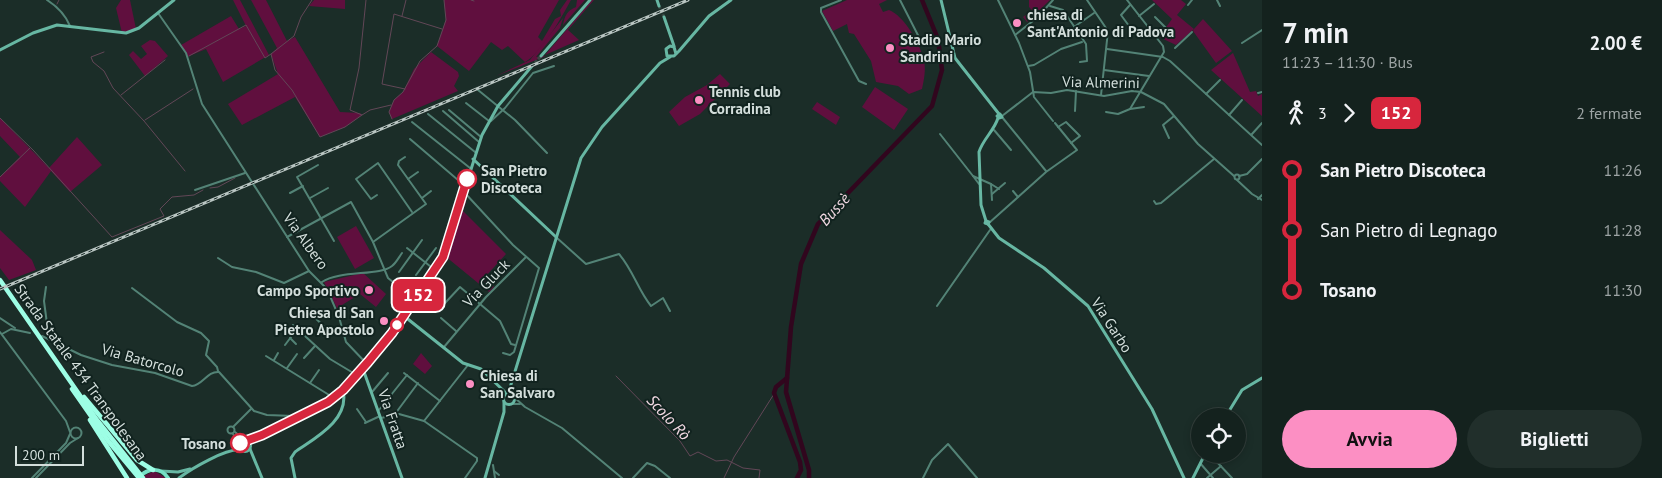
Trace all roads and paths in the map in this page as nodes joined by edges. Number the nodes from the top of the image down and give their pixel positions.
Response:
1 (47, 0) edge
2 (174, 0) edge
3 (590, 0) edge
4 (657, 0) edge
5 (731, 0) edge
6 (840, 0) edge
7 (900, 0) edge
8 (942, 0) edge
9 (998, 0) edge
10 (1054, 0) edge
11 (1086, 0) edge
12 (1127, 0) edge
13 (1192, 0) edge
14 (1218, 0) edge
15 (1154, 4) dead end
16 (1130, 5) junction
17 (1188, 5) dead end
18 (660, 6) tunnel mouth
19 (1050, 6) junction
20 (1220, 6) dead end
21 (1095, 12) junction
22 (158, 13) junction
23 (1139, 16) junction
24 (664, 17) tunnel mouth
25 (1154, 17) dead end
26 (70, 26) junction
27 (1074, 27) junction
28 (1132, 30) dead end
29 (1262, 30) edge
30 (1192, 32) dead end
31 (1015, 35) junction
32 (671, 37) junction
33 (1157, 38) junction
34 (1083, 42) junction
35 (1242, 43) dead end
36 (923, 45) dead end
37 (668, 46) junction
38 (683, 46) junction
39 (674, 47) junction
40 (1175, 48) dead end
41 (1107, 49) junction
42 (0, 50) edge
43 (665, 53) junction
44 (676, 54) junction
45 (541, 56) tunnel mouth
46 (670, 57) junction
47 (1163, 57) junction
48 (1080, 62) dead end
49 (660, 64) junction
50 (532, 66) tunnel mouth
51 (554, 66) dead end
52 (1028, 66) junction
53 (1104, 70) junction
54 (1150, 77) junction
55 (1220, 80) dead end
56 (866, 84) dead end
57 (478, 90) dead end
58 (1076, 91) junction
59 (1032, 92) junction
60 (1141, 92) junction
61 (1262, 92) edge
62 (1258, 93) dead end
63 (1206, 94) junction
64 (1101, 95) junction
65 (1242, 100) dead end
66 (466, 103) dead end
67 (498, 106) junction
68 (1144, 107) dead end
69 (1130, 109) junction
70 (449, 110) dead end
71 (503, 110) junction
72 (442, 111) dead end
73 (1075, 111) dead end
74 (1106, 112) dead end
75 (428, 114) dead end
76 (1229, 115) junction
77 (1000, 116) junction
78 (1174, 116) junction
79 (412, 122) dead end
80 (488, 123) junction
81 (1262, 123) edge
82 (1058, 127) junction
83 (994, 130) junction
84 (940, 134) dead end
85 (1251, 135) junction
86 (1169, 138) dead end
87 (410, 139) dead end
88 (480, 140) junction
89 (1072, 143) junction
90 (1262, 145) edge
91 (1011, 150) dead end
92 (476, 152) junction
93 (547, 153) dead end
94 (405, 157) dead end
95 (473, 159) junction
96 (1214, 159) junction
97 (1262, 159) edge
98 (318, 165) dead end
99 (470, 168) junction
100 (246, 172) junction
101 (418, 172) dead end
102 (1046, 172) junction
103 (972, 176) junction
104 (1234, 176) junction
105 (1240, 176) junction
106 (980, 178) junction
107 (408, 179) junction
108 (1237, 180) junction
109 (1005, 183) dead end
110 (991, 184) junction
111 (980, 185) junction
112 (302, 186) junction
113 (465, 186) junction
114 (328, 188) dead end
115 (998, 189) junction
116 (195, 190) dead end
117 (431, 191) dead end
118 (463, 191) junction
119 (1013, 191) dead end
120 (290, 193) dead end
121 (992, 194) junction
122 (376, 195) dead end
123 (1262, 195) edge
124 (310, 198) junction
125 (422, 198) junction
126 (462, 198) junction
127 (1019, 198) junction
128 (1258, 199) junction
129 (992, 200) dead end
130 (1262, 200) edge
131 (1154, 201) dead end
132 (473, 204) junction
133 (412, 213) junction
134 (321, 218) junction
135 (987, 223) junction
136 (990, 230) junction
137 (287, 237) junction
138 (556, 237) junction
139 (422, 240) dead end
140 (334, 241) dead end
141 (373, 242) junction
142 (407, 248) dead end
143 (436, 248) dead end
144 (402, 253) dead end
145 (413, 253) junction
146 (526, 257) junction
147 (218, 258) dead end
148 (425, 262) junction
149 (309, 270) junction
150 (384, 270) junction
151 (435, 270) junction
152 (399, 272) dead end
153 (416, 275) dead end
154 (0, 280) edge
155 (322, 282) junction
156 (0, 284) edge
157 (46, 287) dead end
158 (132, 288) dead end
159 (9, 294) junction
160 (414, 300) junction
161 (445, 303) dead end
162 (480, 304) junction
163 (937, 306) dead end
164 (670, 311) dead end
165 (311, 314) dead end
166 (404, 316) junction
167 (0, 318) edge
168 (441, 318) dead end
169 (293, 325) dead end
170 (297, 328) junction
171 (342, 328) junction
172 (20, 330) junction
173 (457, 331) junction
174 (1, 333) edge
175 (30, 333) dead end
176 (42, 336) dead end
177 (290, 338) junction
178 (50, 339) junction
179 (296, 344) dead end
180 (285, 345) dead end
181 (515, 345) junction
182 (315, 346) junction
183 (444, 347) junction
184 (278, 353) dead end
185 (503, 353) dead end
186 (297, 354) dead end
187 (266, 356) dead end
188 (304, 358) dead end
189 (274, 360) junction
190 (366, 364) junction
191 (468, 365) junction
192 (287, 368) junction
193 (363, 368) junction
194 (319, 370) dead end
195 (218, 372) junction
196 (388, 373) dead end
197 (404, 373) dead end
198 (356, 375) junction
199 (407, 375) junction
200 (1262, 378) edge
201 (69, 380) junction
202 (310, 383) junction
203 (418, 384) junction
204 (502, 388) junction
205 (511, 388) junction
206 (343, 390) junction
207 (372, 392) junction
208 (508, 394) junction
209 (76, 395) junction
210 (504, 396) junction
211 (513, 397) junction
212 (334, 398) junction
213 (440, 401) junction
214 (504, 402) junction
215 (511, 404) junction
216 (520, 404) junction
217 (1231, 408) edge
218 (251, 409) junction
219 (357, 409) dead end
220 (378, 410) junction
221 (504, 412) junction
222 (395, 414) junction
223 (380, 417) junction
224 (296, 419) junction
225 (66, 421) junction
226 (424, 421) junction
227 (75, 427) junction
228 (234, 428) junction
229 (70, 433) junction
230 (231, 433) junction
231 (262, 435) junction
232 (78, 438) junction
233 (246, 441) junction
234 (240, 444) junction
235 (250, 447) junction
236 (243, 450) junction
237 (220, 456) junction
238 (252, 459) junction
239 (1200, 463) joint
240 (1218, 463) edge
241 (493, 465) dead end
242 (1221, 466) junction
243 (196, 468) junction
244 (153, 470) junction
245 (161, 471) junction
246 (494, 471) junction
247 (499, 475) dead end
248 (1212, 477) edge
249 (32, 478) edge
250 (36, 478) edge
251 (127, 478) edge
252 (138, 478) edge
253 (143, 478) edge
254 (168, 478) edge
255 (179, 478) edge
256 (262, 478) edge
257 (295, 478) edge
258 (402, 478) edge
259 (465, 478) edge
260 (485, 478) edge
261 (495, 478) edge
262 (622, 478) edge
263 (633, 478) edge
264 (670, 478) edge
265 (923, 478) edge
266 (976, 478) edge
267 (1188, 478) edge
268 (1208, 478) edge
269 (1232, 478) edge

1 - 26 street
2 - 22 street
3 - 45 street
4 - 18 street
5 - 38 street
6 - 56 street
7 - 36 street
8 - 77 street
9 - 31 street
10 - 19 street
11 - 21 street
12 - 16 street
13 - 17 street
14 - 20 street
15 - 23 street
16 - 23 street
16 - 28 street
19 - 27 street
19 - 31 street
21 - 27 street
21 - 41 street
22 - 26 street
22 - 100 street, Via Albero
23 - 33 street
24 - 32 street
25 - 33 street
26 - 42 street
27 - 34 street
29 - 35 street
30 - 40 street
31 - 52 street
32 - 37 street
32 - 39 street
33 - 47 street
34 - 48 street
34 - 52 street
37 - 39 street
37 - 43 street
38 - 39 street
38 - 44 street
39 - 44 street
41 - 47 street
41 - 53 street
43 - 46 street
43 - 49 street
44 - 46 street
46 - 49 street
47 - 54 street
47 - 63 street
49 - 138 street
50 - 67 street
51 - 71 street
52 - 59 street
53 - 54 street
53 - 64 street
54 - 60 street
55 - 63 street
57 - 67 street
58 - 59 street, Via Almerini
58 - 64 street, Via Almerini
58 - 73 street
59 - 77 street
59 - 82 street
60 - 64 street, Via Almerini
60 - 69 street
60 - 78 street, Via Almerini
61 - 62 street
63 - 76 street
65 - 76 street
66 - 80 street
67 - 71 street
67 - 80 street
68 - 69 street
69 - 74 street
70 - 88 street
71 - 80 street
71 - 93 street
72 - 88 street
75 - 92 street
76 - 85 street
77 - 83 street
77 - 102 street
78 - 86 street
78 - 96 street, Via Almerini
79 - 99 street
80 - 88 street
81 - 85 street
82 - 89 street
82 - 89 street
83 - 91 street
83 - 106 street
84 - 103 street
85 - 90 street
87 - 113 street
88 - 92 street
89 - 102 street
92 - 95 street
94 - 107 street
95 - 99 street
95 - 138 street
96 - 104 street, Via Almerini
96 - 131 street
97 - 105 street
98 - 112 street
99 - 113 street
100 - 116 street
100 - 137 street, Via Albero
101 - 107 street
102 - 127 street
103 - 106 street
103 - 111 street
104 - 105 street
104 - 108 street, Via Almerini
105 - 108 street
106 - 110 street
106 - 111 street
107 - 125 street
108 - 128 street, Via Almerini
109 - 115 street
110 - 115 street
110 - 121 street
111 - 135 street
112 - 120 street
112 - 124 street
113 - 118 street
114 - 124 street
115 - 121 street
117 - 125 street
118 - 126 street
118 - 132 street
119 - 127 street
121 - 129 street
122 - 133 street
123 - 128 street
124 - 134 street
125 - 133 street
126 - 132 street
126 - 151 street
127 - 135 street
128 - 130 street
132 - 146 street
133 - 141 street
134 - 137 street
134 - 140 street
134 - 141 street
135 - 136 street
136 - 163 street
136 - 267 street, Via Garbo
137 - 149 street, Via Albero
138 - 164 street
138 - 205 street
139 - 145 street
141 - 150 street
142 - 145 street
143 - 148 street
144 - 150 street
145 - 148 street
145 - 152 street
146 - 162 street, Via Gluck
146 - 181 street
147 - 149 street
148 - 151 street
148 - 153 street
149 - 155 street, Via Albero
150 - 155 street
150 - 160 street
151 - 160 street
154 - 159 highway, Strada Statale 434 Transpolesana
155 - 171 street, Via Albero
156 - 159 highway, Strada Statale 434 Transpolesana
157 - 178 street
158 - 195 street
159 - 201 highway, Strada Statale 434 Transpolesana
159 - 209 highway, Strada Statale 434 Transpolesana
160 - 166 street
161 - 162 street
162 - 173 street, Via Gluck
162 - 181 street
165 - 171 street
166 - 183 street
166 - 190 street
167 - 172 street
168 - 173 street
169 - 170 street
170 - 177 street
170 - 182 street
171 - 190 street, Via Albero
172 - 174 street
172 - 175 street
173 - 183 street, Via Gluck
174 - 225 street
176 - 178 street, Via Batorcolo
177 - 179 street
177 - 180 street
178 - 195 street, Via Batorcolo
181 - 185 street
182 - 188 street
182 - 198 street
183 - 191 street
184 - 189 street
186 - 192 street
187 - 189 street
189 - 192 street
190 - 193 street
191 - 204 street
191 - 213 street
192 - 202 street
193 - 198 street
193 - 207 street, Via Fratta
194 - 202 street
195 - 218 street
196 - 207 street
197 - 199 street
198 - 206 street
199 - 203 street
199 - 220 street
200 - 217 street
201 - 244 highway
201 - 253 highway, Strada Statale 434 Transpolesana
202 - 212 street
203 - 213 street
203 - 222 street
204 - 208 street
204 - 210 street
205 - 208 street
205 - 211 street
206 - 212 street
206 - 257 street
207 - 220 street, Via Fratta
208 - 210 street
208 - 211 street
209 - 251 highway
209 - 252 highway, Strada Statale 434 Transpolesana
210 - 214 street
211 - 215 street
211 - 216 street
212 - 224 street
213 - 226 street
214 - 215 street
214 - 221 street
215 - 216 street
215 - 221 street
216 - 262 street
218 - 224 street
218 - 228 street
219 - 223 street
220 - 223 street, Via Fratta
221 - 260 street
222 - 223 street
222 - 226 street
223 - 258 street, Via Fratta
224 - 231 street
225 - 227 street
225 - 229 street
226 - 259 street
227 - 229 street
227 - 232 street
228 - 230 street
228 - 230 street
228 - 233 street
229 - 232 street
229 - 249 street
230 - 234 street
231 - 233 street
231 - 235 street
232 - 250 street
233 - 234 street
233 - 235 street
234 - 236 street
234 - 237 street
235 - 236 street
235 - 238 street
236 - 237 street
236 - 238 street
237 - 243 street
238 - 256 street
239 - 248 street
239 - 267 street
240 - 242 street
241 - 246 street
242 - 248 street
242 - 269 street
243 - 245 street
243 - 255 street
244 - 245 main road
244 - 252 main road
245 - 254 main road
246 - 247 street
246 - 261 street
248 - 268 street
263 - 264 street
265 - 266 street

